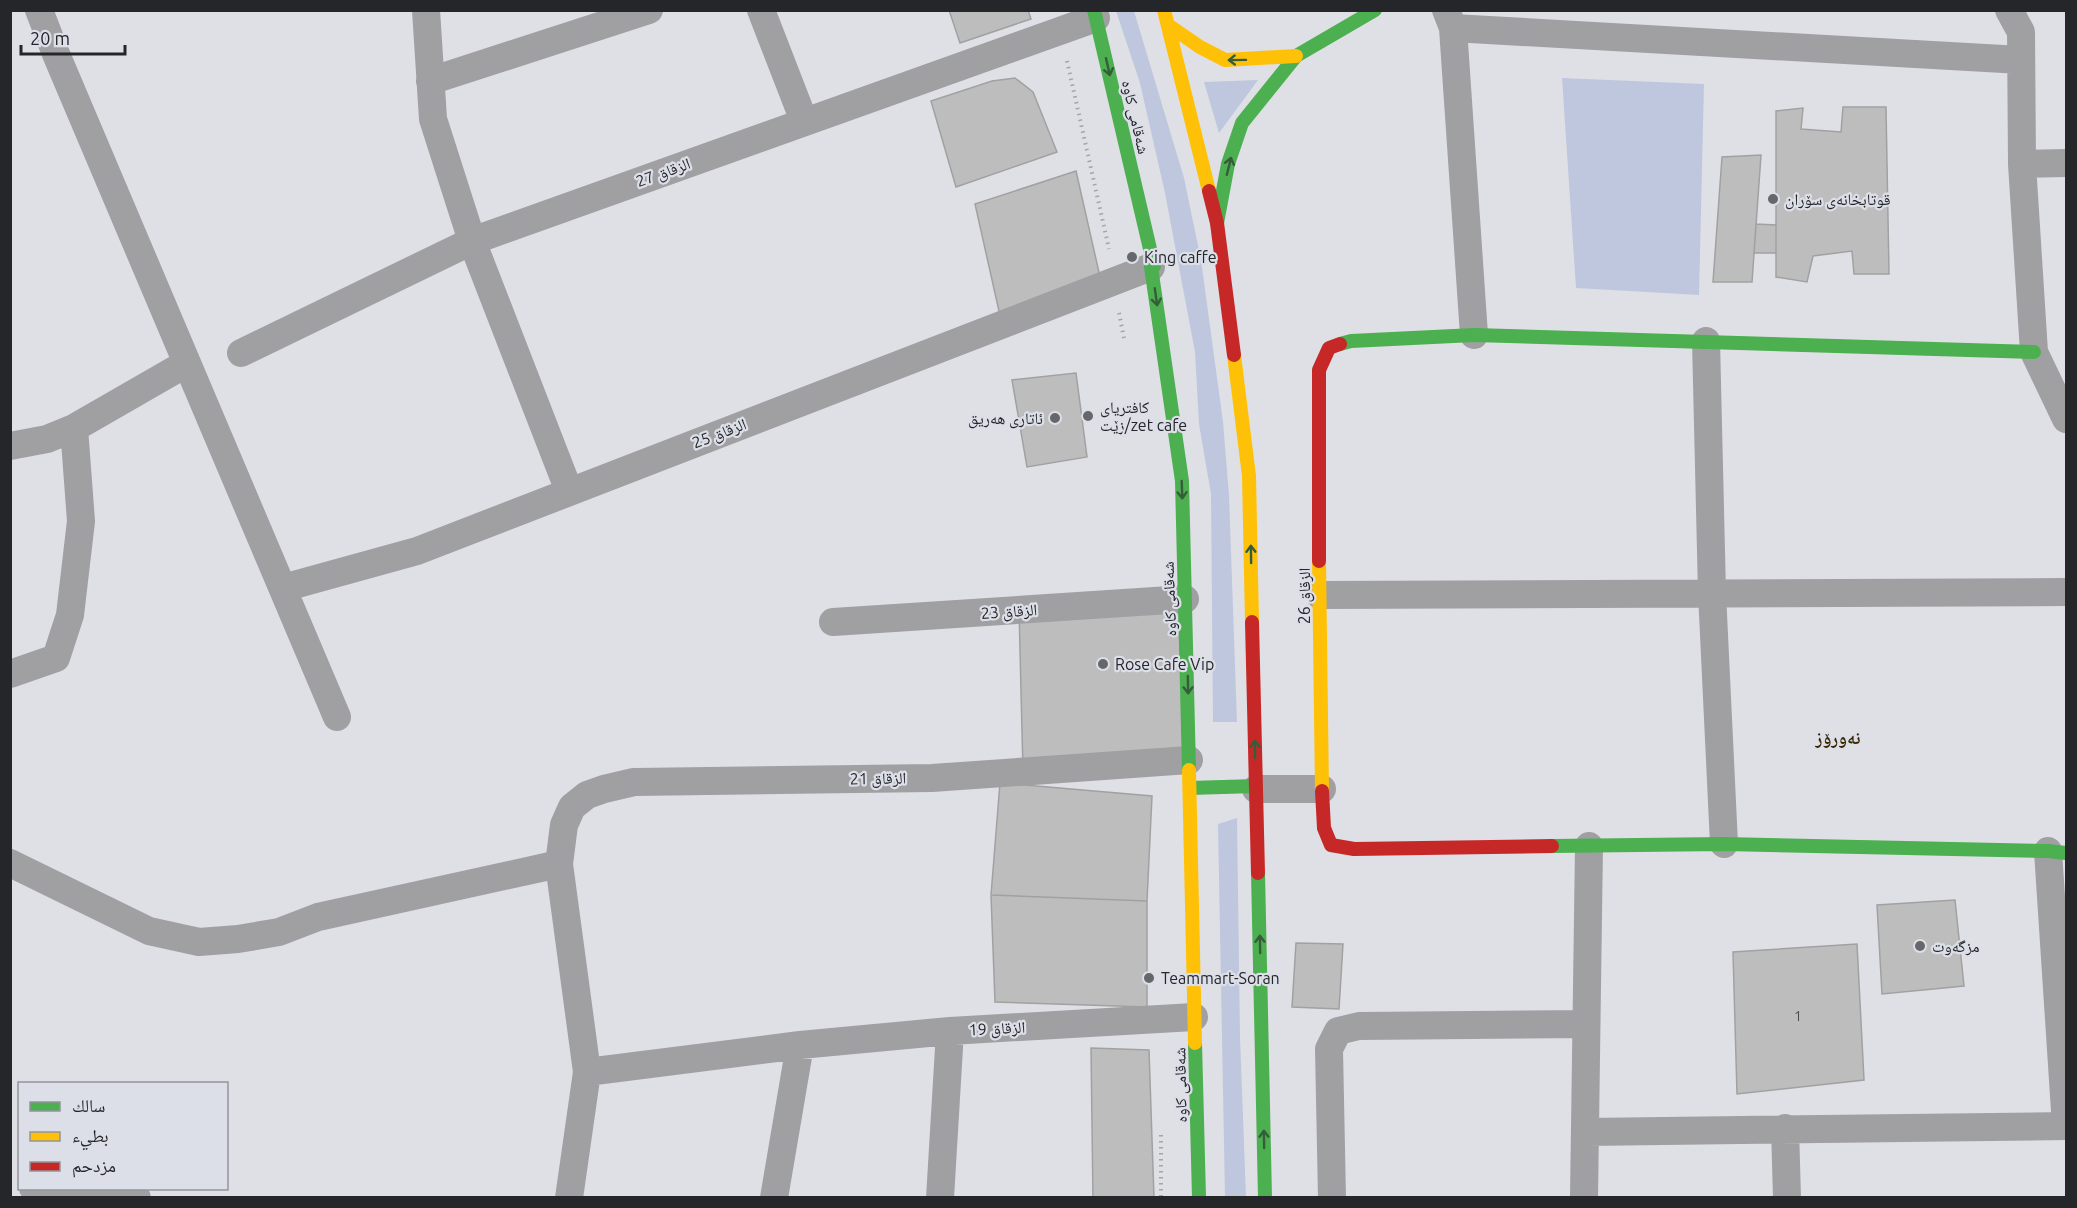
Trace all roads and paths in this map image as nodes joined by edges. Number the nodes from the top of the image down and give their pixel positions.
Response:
1 (39, 10) edge
2 (426, 10) edge
3 (649, 10) edge
4 (761, 10) edge
5 (1164, 10) edge
6 (1375, 10) edge
7 (2009, 10) edge
8 (1095, 14) edge
9 (1450, 19) edge
10 (1168, 25) junction
11 (1296, 56) junction
12 (2021, 60) junction
13 (430, 81) junction
14 (804, 122) junction
15 (2067, 163) edge
16 (2022, 164) junction
17 (1217, 223) junction
18 (472, 241) junction
19 (1151, 267) junction
20 (1474, 335) junction
21 (1706, 340) junction
22 (2034, 352) junction
23 (241, 353) dead end
24 (186, 363) junction
25 (2067, 419) edge
26 (74, 428) junction
27 (10, 446) edge
28 (569, 491) junction
29 (283, 588) junction
30 (2067, 592) edge
31 (1712, 593) junction
32 (1320, 595) junction
33 (1185, 599) junction
34 (833, 621) dead end
35 (10, 674) edge
36 (337, 717) dead end
37 (1189, 760) junction
38 (1256, 787) junction
39 (1190, 788) junction
40 (1322, 789) junction
41 (1724, 844) junction
42 (1589, 846) junction
43 (2057, 852) edge
44 (10, 863) edge
45 (559, 864) junction
46 (1194, 1017) junction
47 (1586, 1024) junction
48 (950, 1031) junction
49 (800, 1045) junction
50 (587, 1072) junction
51 (2066, 1126) edge
52 (1785, 1128) junction
53 (1585, 1132) junction
54 (56, 1190) edge
55 (137, 1197) edge
56 (569, 1197) edge
57 (774, 1197) edge
58 (940, 1197) edge
59 (1199, 1197) edge
60 (1265, 1197) edge
61 (1332, 1197) edge
62 (1584, 1197) edge
63 (1787, 1197) edge

1 - 24 street
2 - 13 street
3 - 13 street
4 - 14 street
5 - 10 main road
6 - 11 main road
7 - 12 street
8 - 14 street, الزقاق 27
8 -> 19 main road, شەقامی کاوە
9 - 12 street
9 - 20 street
11 -> 10 main road
10 - 17 main road
17 -> 11 main road
12 - 16 street
13 - 18 street
14 - 18 street, الزقاق 27
15 - 16 street
16 - 22 street
38 -> 17 main road
18 - 23 street, الزقاق 27
18 - 28 street
19 - 28 street, الزقاق 25
19 -> 33 main road, شەقامی کاوە
20 - 21 main road
20 - 32 main road, الزقاق 26
21 - 22 main road
21 - 31 street
22 - 25 street
24 - 26 street
24 - 29 street
26 - 27 street
26 - 35 street
28 - 29 street, الزقاق 25
29 - 36 street
30 - 31 street
31 - 32 street
31 - 41 street
32 - 40 main road, الزقاق 26
33 - 34 street, الزقاق 23
33 -> 37 main road, شەقامی کاوە
37 - 39 main road, شەقامی کاوە
37 - 45 street, الزقاق 21
38 - 39 main road
38 - 40 street
60 -> 38 main road
39 - 46 main road, شەقامی کاوە
40 - 42 main road, الزقاق 26
41 - 42 main road
41 - 43 main road
42 - 47 street
43 - 51 street
44 - 45 street
45 - 50 street
46 - 48 street, الزقاق 19
46 - 59 main road, شەقامی کاوە
47 - 53 street
47 - 61 street
48 - 49 street, الزقاق 19
48 - 58 street
49 - 50 street, الزقاق 19
49 - 57 street
50 - 56 street
51 - 52 street
52 - 53 street
52 - 63 street
53 - 62 street
54 - 55 street

